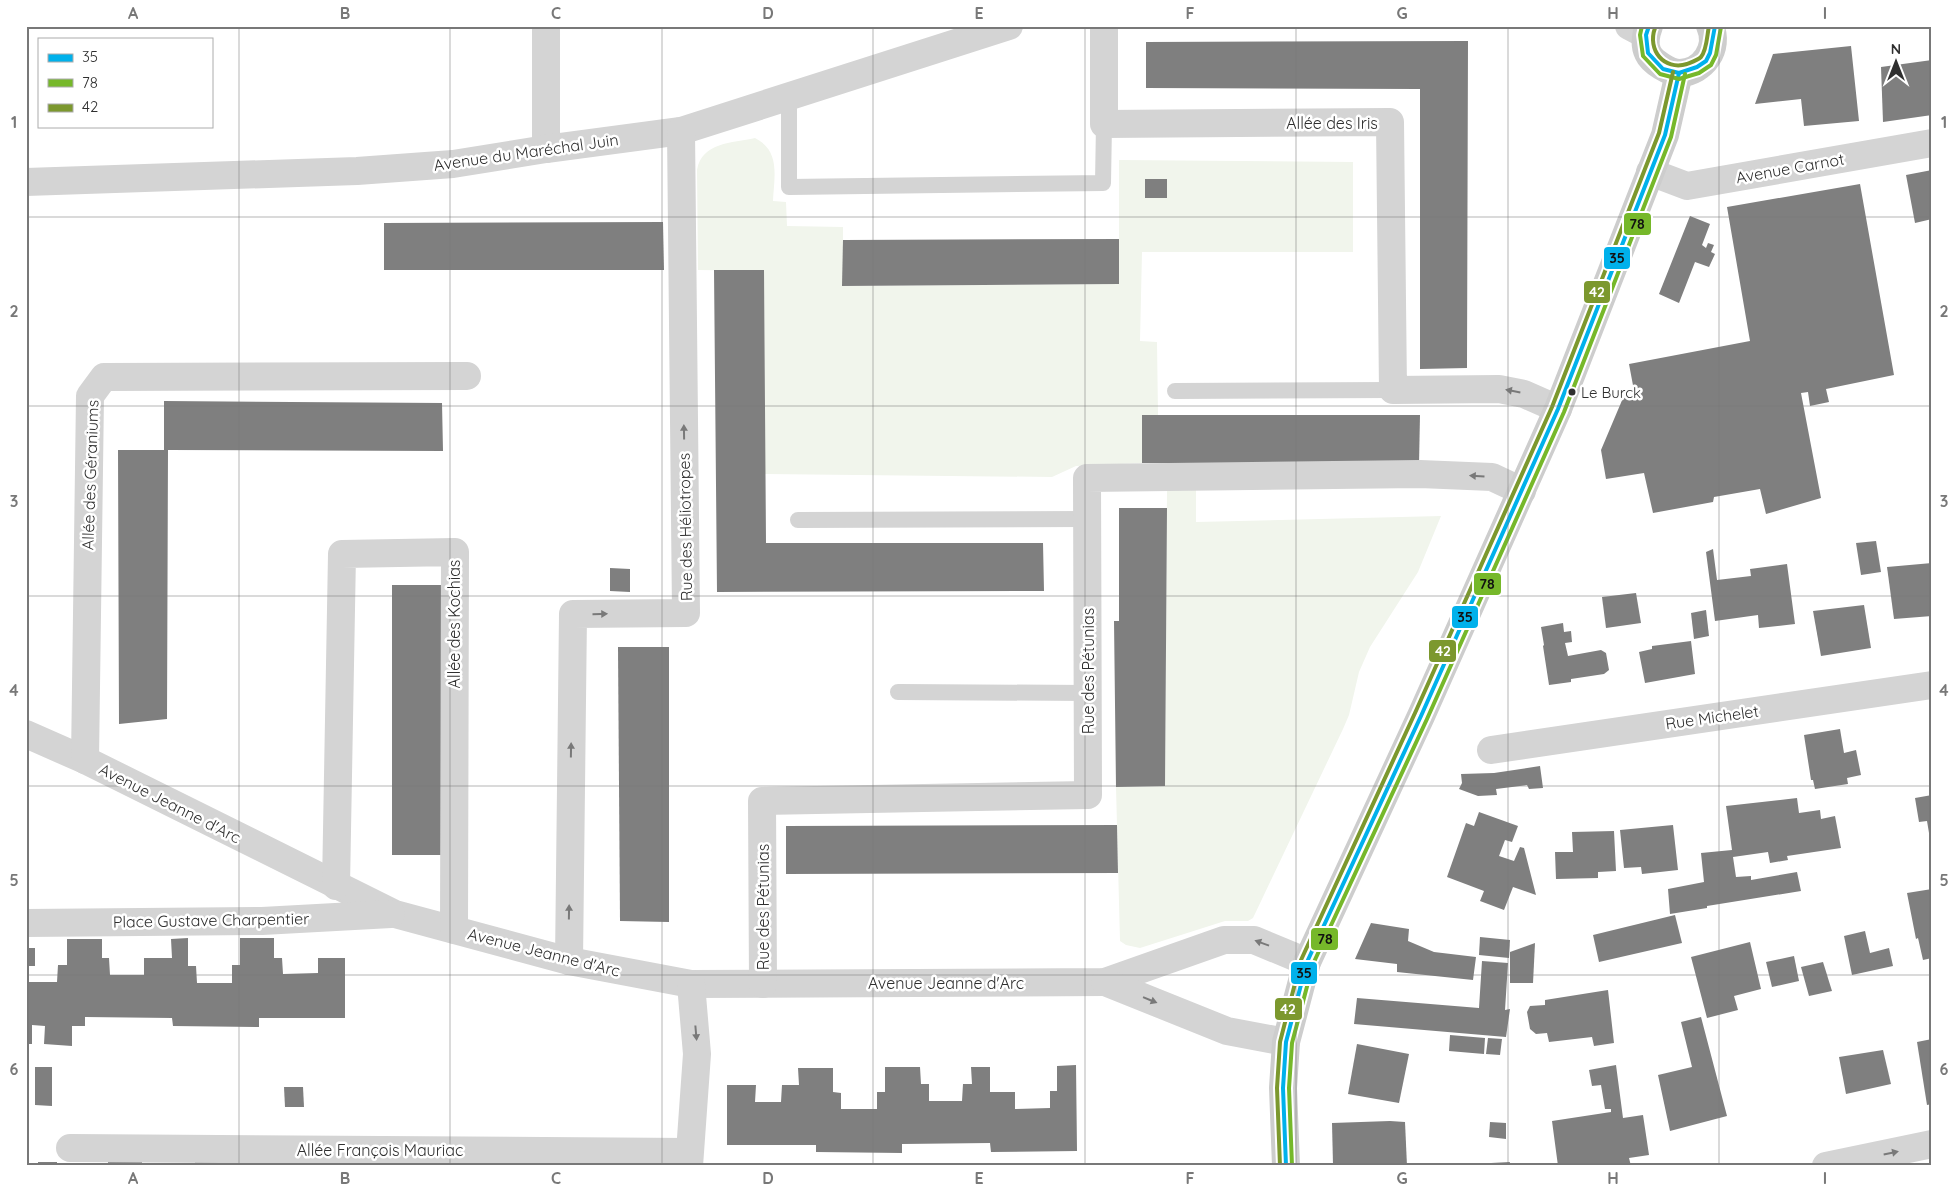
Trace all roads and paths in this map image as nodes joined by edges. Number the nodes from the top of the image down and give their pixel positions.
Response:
1 (546, 26) edge
2 (1009, 26) edge
3 (1104, 26) edge
4 (1713, 28) edge
5 (1641, 29) edge
6 (1679, 73) junction
7 (789, 98) junction
8 (1104, 124) junction
9 (681, 132) junction
10 (1932, 142) edge
11 (546, 149) junction
12 (1650, 172) junction
13 (26, 182) edge
14 (467, 376) dead end
15 (1393, 390) junction
16 (1176, 391) dead end
17 (1558, 409) junction
18 (1522, 491) junction
19 (1088, 519) junction
20 (798, 520) dead end
21 (1932, 685) edge
22 (898, 692) dead end
23 (1088, 693) junction
24 (26, 734) edge
25 (1491, 750) dead end
26 (85, 760) junction
27 (336, 886) junction
28 (395, 914) junction
29 (26, 923) edge
30 (454, 930) junction
31 (569, 961) junction
32 (1307, 962) junction
33 (1105, 982) junction
34 (691, 984) junction
35 (763, 984) junction
36 (1286, 1042) junction
37 (1932, 1144) edge
38 (70, 1148) dead end
39 (689, 1159) edge
40 (1286, 1166) edge
41 (1826, 1166) edge

1 - 11 street
2 - 7 street, Avenue du Maréchal Juin
3 - 8 street
4 - 6 main road
5 - 6 main road
6 - 12 main road
7 - 8 lane
7 - 9 street, Avenue du Maréchal Juin
8 - 15 street, Allée des Iris
9 - 11 street, Avenue du Maréchal Juin
31 -> 9 street, Rue des Héliotropes
10 - 12 street, Avenue Carnot
11 - 13 street, Avenue du Maréchal Juin
12 - 17 main road
14 - 26 street, Allée des Géraniums
15 - 16 lane
17 -> 15 street
17 - 18 main road
18 -> 19 street, Rue des Pétunias
18 - 32 main road
19 - 20 lane
19 - 23 street, Rue des Pétunias
21 - 25 street, Rue Michelet
22 - 23 lane
23 - 35 street, Rue des Pétunias
24 - 26 street, Avenue Jeanne d'Arc
26 - 27 street, Avenue Jeanne d'Arc
27 - 28 street, Avenue Jeanne d'Arc
27 - 30 street, Allée des Kochias
28 - 29 street, Place Gustave Charpentier
28 - 30 street, Avenue Jeanne d'Arc
30 - 31 street, Avenue Jeanne d'Arc
31 - 34 street, Avenue Jeanne d'Arc
32 -> 33 street, Avenue Jeanne d'Arc
32 - 36 main road
33 - 35 street, Avenue Jeanne d'Arc
33 -> 36 street, Avenue Jeanne d'Arc
34 - 35 street, Avenue Jeanne d'Arc
34 -> 39 street
36 - 40 main road
41 -> 37 street
38 - 39 street, Allée François Mauriac

